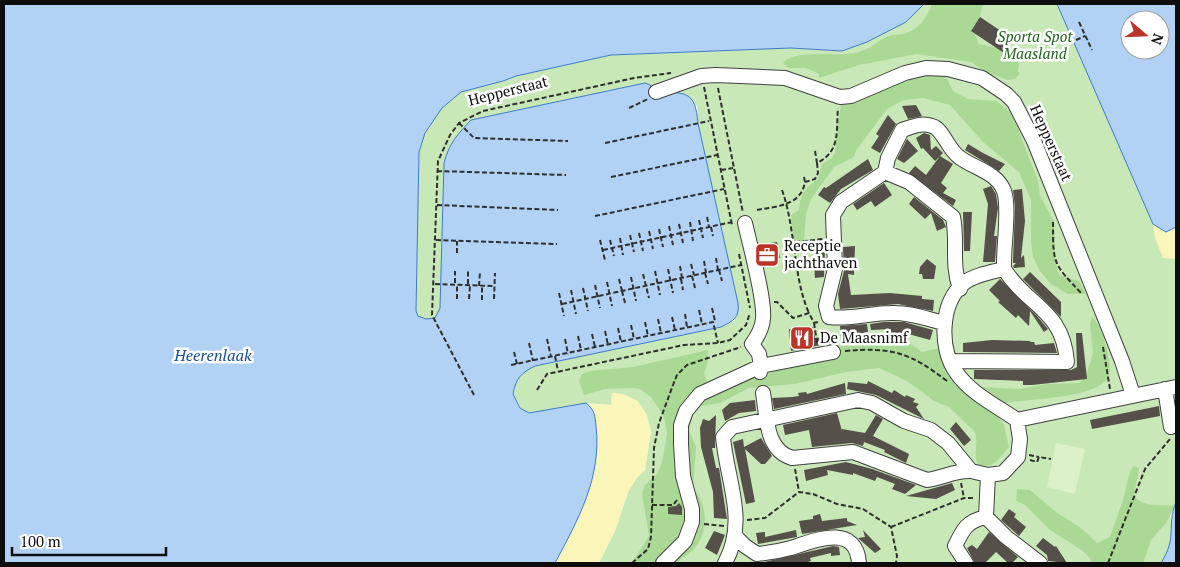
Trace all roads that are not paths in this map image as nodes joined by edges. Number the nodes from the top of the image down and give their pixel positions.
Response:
1 (656, 92) dead end
2 (885, 172) junction
3 (737, 225) road end
4 (1004, 269) junction
5 (960, 289) junction
6 (944, 323) junction
7 (833, 352) road end
8 (951, 361) junction
9 (760, 369) junction
10 (1170, 388) edge
11 (763, 393) dead end
12 (1133, 395) junction
13 (767, 420) junction
14 (1017, 420) junction
15 (1171, 427) road end
16 (972, 471) junction
17 (988, 475) junction
18 (986, 517) junction
19 (736, 527) junction
20 (663, 563) edge
21 (725, 563) edge
22 (859, 563) edge
23 (966, 563) edge
24 (1040, 563) edge

1 - 12 lane, Hepperstaat
2 - 4 lane
2 - 5 lane
2 - 6 lane
3 - 9 lane
4 - 5 lane
4 - 8 lane
5 - 6 lane
6 - 8 lane
7 - 9 lane
8 - 14 lane
9 - 20 lane
10 - 12 lane
10 - 15 lane
11 - 13 lane
12 - 14 lane
13 - 16 lane
13 - 16 lane
13 - 19 lane
14 - 17 lane
16 - 17 lane
17 - 18 lane
18 - 23 lane
18 - 24 lane
19 - 21 lane
19 - 22 lane

